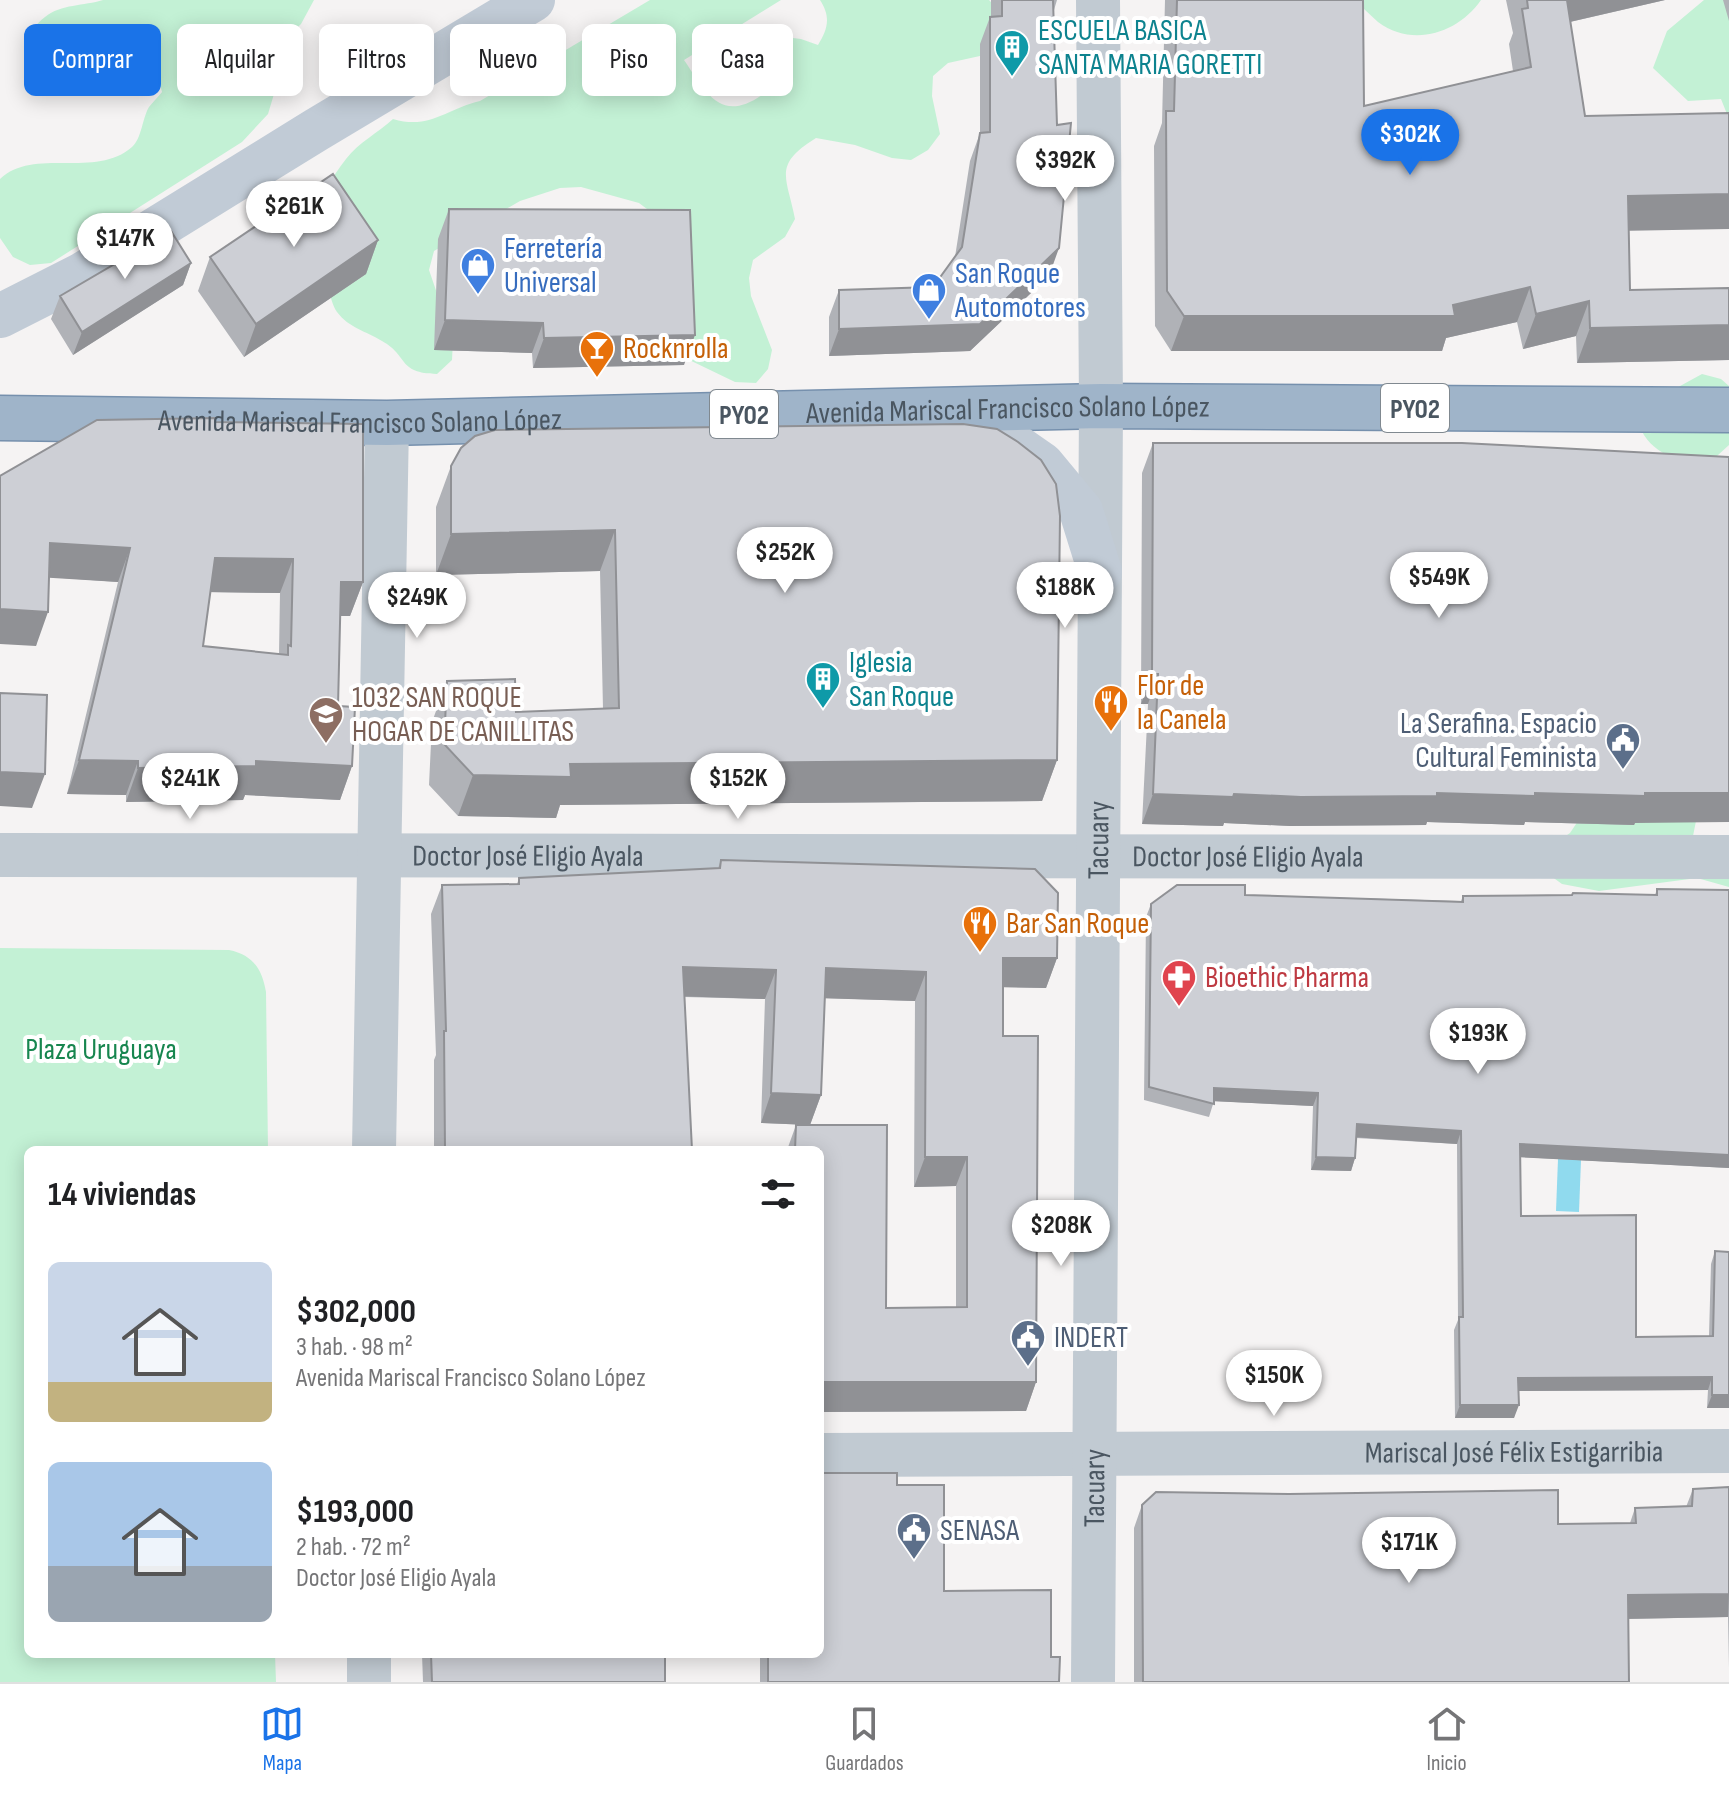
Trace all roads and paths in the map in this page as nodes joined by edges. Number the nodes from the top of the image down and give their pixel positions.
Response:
1 (533, 0) edge
2 (1098, 0) edge
3 (0, 316) edge
4 (1101, 406) junction
5 (952, 410) junction
6 (1729, 410) edge
7 (0, 418) edge
8 (387, 423) junction
9 (1100, 572) junction
10 (0, 855) edge
11 (379, 855) junction
12 (1097, 855) junction
13 (1729, 857) edge
14 (374, 1146) edge
15 (1729, 1451) edge
16 (1095, 1453) junction
17 (824, 1455) edge
18 (369, 1658) edge
19 (369, 1682) edge
20 (1093, 1682) edge

1 - 3 main road
2 - 4 street, Tacuary
4 - 5 highway, Avenida Mariscal Francisco Solano López / PY02
4 - 6 highway, Avenida Mariscal Francisco Solano López / PY02
4 - 9 street, Tacuary
5 - 8 highway, Avenida Mariscal Francisco Solano López / PY02
5 - 9 main road
7 - 8 highway, Avenida Mariscal Francisco Solano López / PY02
8 - 11 street
9 - 12 street, Tacuary
10 - 11 street, Doctor José Eligio Ayala
11 - 12 street, Doctor José Eligio Ayala
11 - 14 street
12 - 13 street, Doctor José Eligio Ayala
12 - 16 street, Tacuary
15 - 16 street, Mariscal José Félix Estigarribia
16 - 17 street, Mariscal José Félix Estigarribia
16 - 20 street, Tacuary
18 - 19 street

